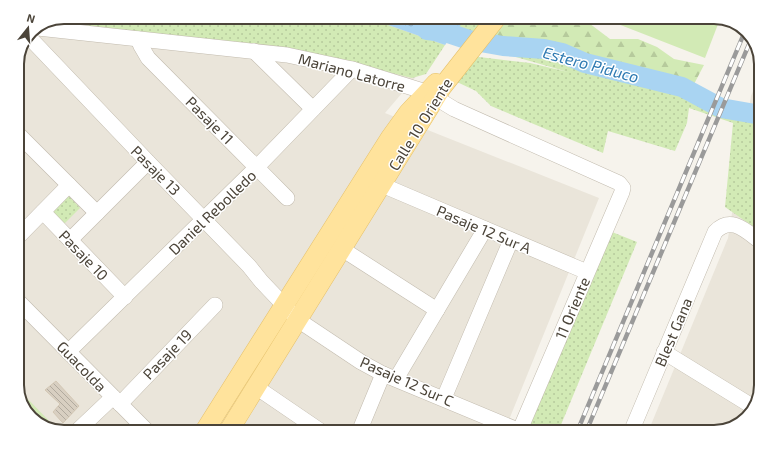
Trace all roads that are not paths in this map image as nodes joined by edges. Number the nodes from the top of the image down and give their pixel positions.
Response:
1 (491, 24) edge
2 (48, 29) edge
3 (138, 39) junction
4 (39, 48) edge
5 (254, 51) junction
6 (352, 69) junction
7 (431, 95) junction
8 (313, 109) junction
9 (24, 141) edge
10 (148, 162) junction
11 (257, 167) junction
12 (382, 185) junction
13 (622, 185) joint
14 (69, 186) junction
15 (287, 198) dead end
16 (43, 212) junction
17 (96, 212) junction
18 (205, 219) junction
19 (485, 229) junction
20 (24, 231) edge
21 (754, 237) edge
22 (70, 240) junction
23 (511, 240) junction
24 (342, 249) junction
25 (587, 272) junction
26 (125, 297) junction
27 (284, 304) junction
28 (214, 305) dead end
29 (24, 307) edge
30 (437, 310) junction
31 (298, 320) junction
32 (68, 352) junction
33 (664, 352) junction
34 (389, 376) junction
35 (256, 387) junction
36 (444, 398) junction
37 (116, 400) junction
38 (749, 404) edge
39 (85, 425) edge
40 (141, 425) edge
41 (208, 425) edge
42 (232, 425) edge
43 (312, 425) edge
44 (363, 425) edge
45 (504, 425) edge
46 (523, 425) edge
47 (634, 425) edge

1 - 7 main road, Calle 10 Oriente
2 - 3 street, Mariano Latorre
3 - 5 street, Mariano Latorre
3 - 11 street, Pasaje 11
4 - 10 street, Pasaje 13
5 - 6 street, Mariano Latorre
5 - 8 street
6 - 7 street, Mariano Latorre
6 - 8 street, Daniel Rebolledo
7 - 12 main road, Calle 10 Oriente
7 - 13 street, Mariano Latorre
7 - 27 main road, Calle 10 Oriente
8 - 11 street, Daniel Rebolledo
9 - 14 street
10 - 17 street
10 - 18 street, Pasaje 13
11 - 15 street, Pasaje 11
11 - 18 street, Daniel Rebolledo
12 - 19 street, Pasaje 12 Sur A
12 - 24 main road, Calle 10 Oriente
13 - 25 street, 11 Oriente
14 - 16 street
14 - 17 street
16 - 20 street
16 - 22 street, Pasaje 10
17 - 22 street
18 - 26 street, Daniel Rebolledo
18 - 27 street, Pasaje 13
19 - 23 street, Pasaje 12 Sur A
19 - 30 street
21 - 33 street, Blest Gana
22 - 26 street, Pasaje 10
23 - 25 street, Pasaje 12 Sur A
23 - 36 street
24 - 30 street
24 - 31 main road, Calle 10 Oriente
25 - 46 street, 11 Oriente
26 - 32 street, Daniel Rebolledo
27 - 31 street, Pasaje 12 Sur C
27 - 41 main road, Calle 10 Oriente
28 - 37 street, Pasaje 19
29 - 32 street, Guacolda
30 - 34 street
31 - 34 street, Pasaje 12 Sur C
31 - 35 main road, Calle 10 Oriente
32 - 37 street, Guacolda
33 - 38 street
33 - 47 street, Blest Gana
34 - 36 street, Pasaje 12 Sur C
34 - 44 street
35 - 42 main road, Calle 10 Oriente
35 - 43 street
36 - 45 street, Pasaje 12 Sur C
37 - 39 street, Pasaje 19
37 - 40 street, Guacolda

